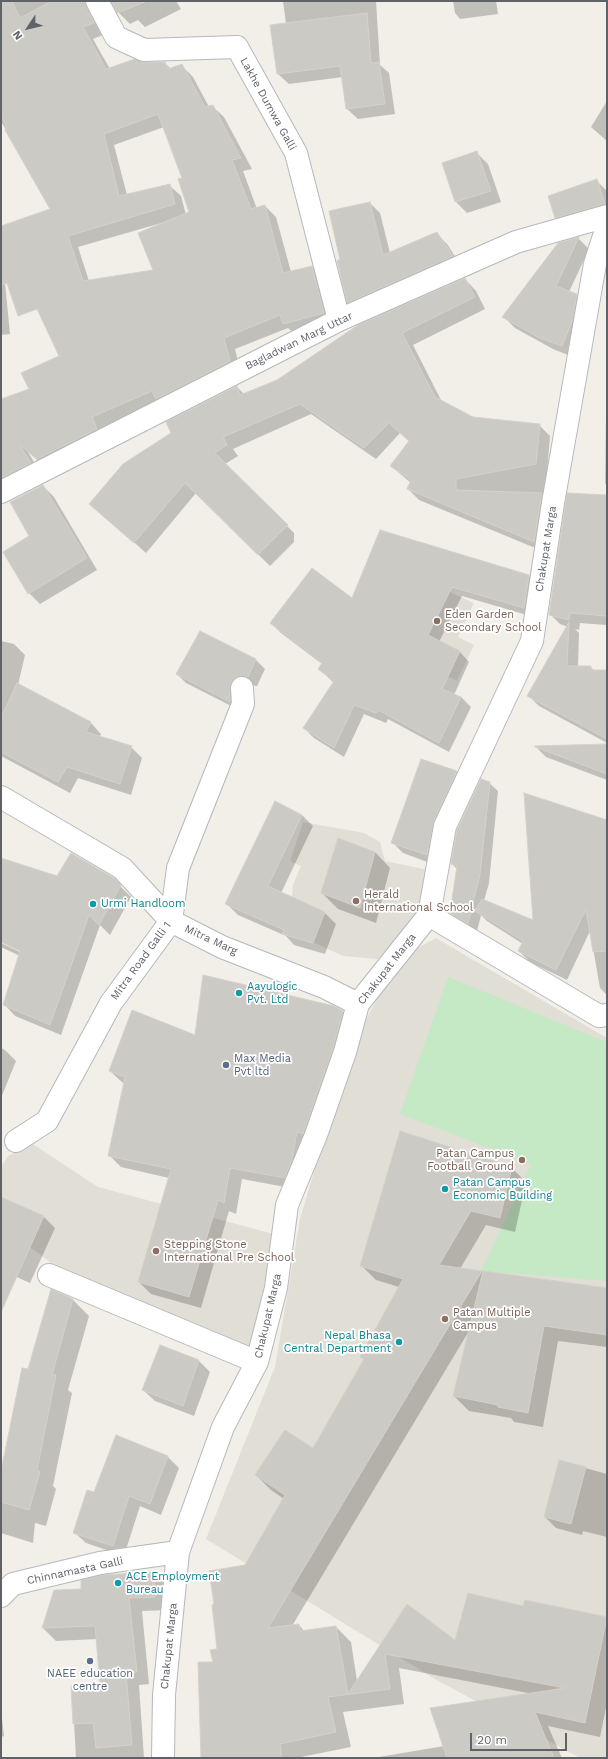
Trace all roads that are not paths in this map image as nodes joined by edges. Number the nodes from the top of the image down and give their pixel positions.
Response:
1 (97, 1) edge
2 (607, 216) edge
3 (607, 226) edge
4 (601, 266) edge
5 (339, 320) junction
6 (1, 492) edge
7 (242, 688) dead end
8 (1, 797) edge
9 (429, 915) junction
10 (171, 921) junction
11 (358, 1004) junction
12 (607, 1015) edge
13 (16, 1141) dead end
14 (49, 1275) dead end
15 (257, 1362) junction
16 (178, 1552) junction
17 (5, 1585) edge
18 (163, 1758) edge

1 - 5 street, Lakhe Dumwa Galli
2 - 5 street, Bagladwan Marg Uttar
3 - 4 street, Chakupat Marga
4 - 9 street, Chakupat Marga
5 - 6 street, Bagladwan Marg Uttar
7 - 10 street, Mitra Road Galli 1
8 - 10 street, Mitra Marg
9 - 11 street, Chakupat Marga
9 - 12 street
10 - 11 street, Mitra Marg
10 - 13 street, Mitra Road Galli 1
11 - 15 street, Chakupat Marga
14 - 15 street
15 - 16 street, Chakupat Marga
16 - 17 street, Chinnamasta Galli
16 - 18 street, Chakupat Marga

